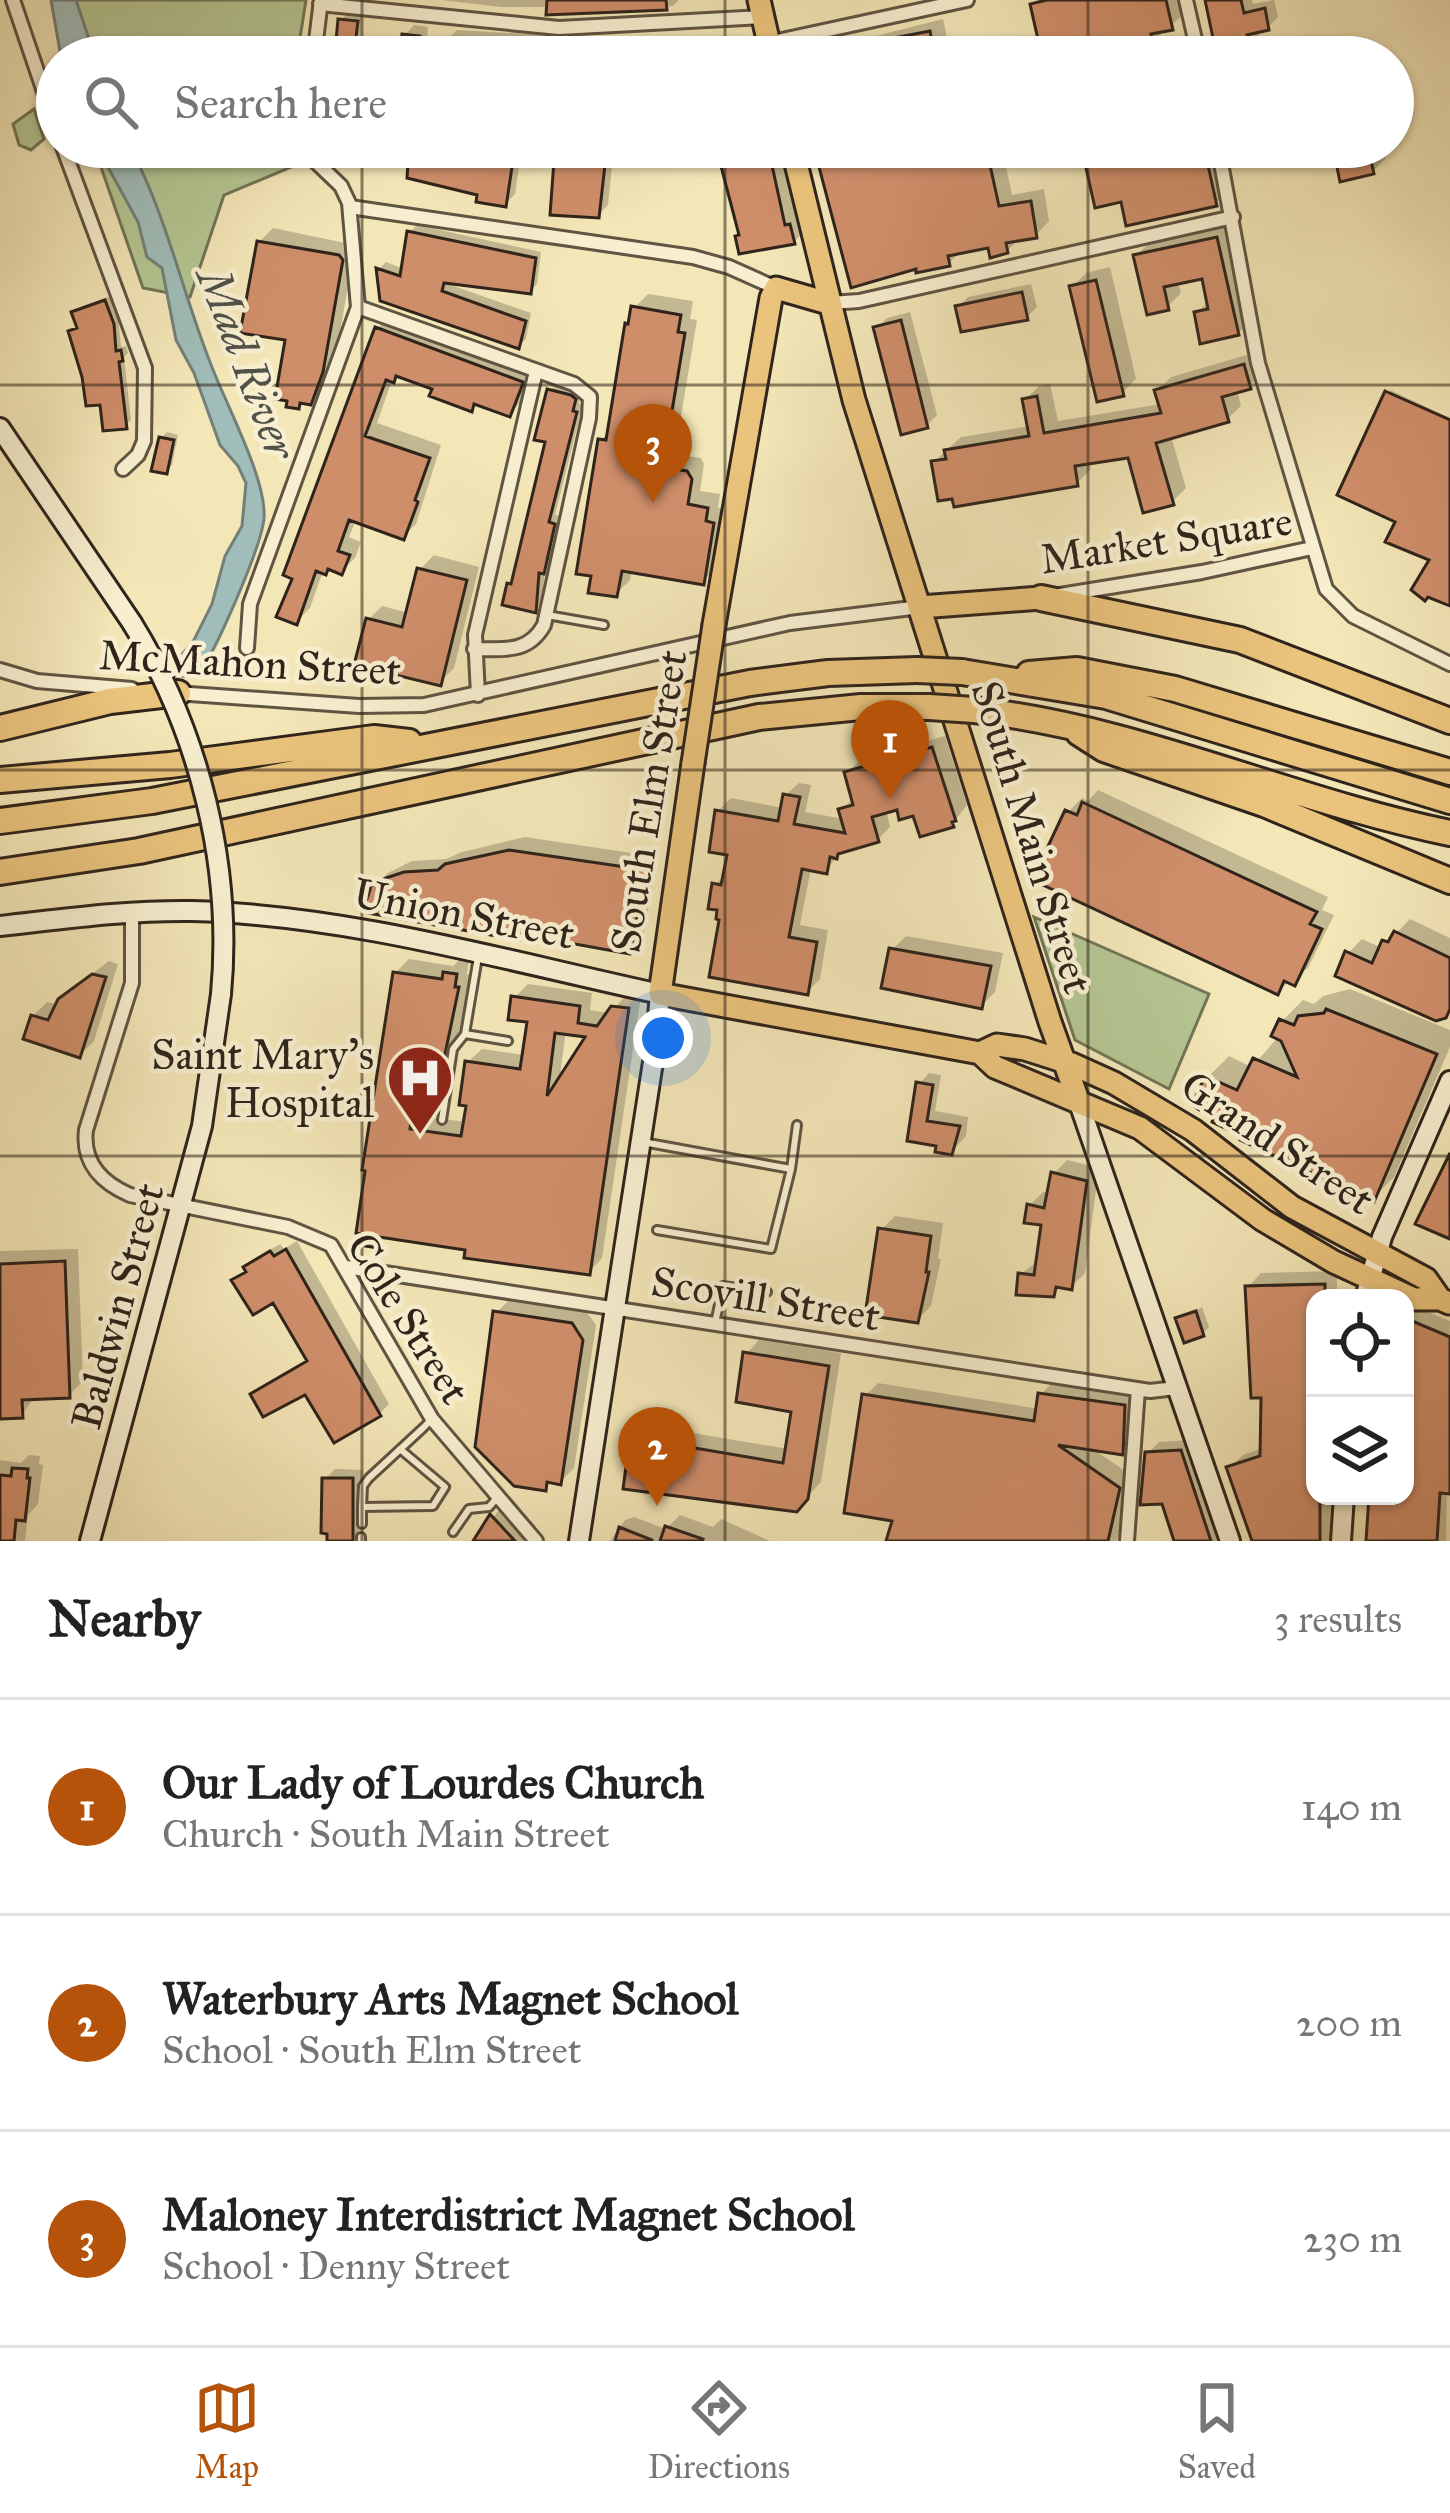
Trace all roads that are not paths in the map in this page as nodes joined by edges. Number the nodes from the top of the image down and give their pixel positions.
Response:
1 (13, 0) edge
2 (967, 0) edge
3 (1186, 0) edge
4 (321, 2) edge
5 (761, 8) edge
6 (317, 36) edge
7 (825, 36) edge
8 (1194, 36) edge
9 (36, 68) edge
10 (71, 168) edge
11 (322, 168) edge
12 (798, 168) edge
13 (1222, 168) edge
14 (350, 207) junction
15 (1233, 217) junction
16 (776, 288) junction
17 (828, 303) junction
18 (358, 307) junction
19 (536, 370) junction
20 (0, 429) edge
21 (123, 470) dead end
22 (1312, 548) junction
23 (1041, 598) junction
24 (920, 607) junction
25 (547, 615) junction
26 (604, 625) dead end
27 (247, 647) dead end
28 (474, 650) junction
29 (1450, 664) edge
30 (0, 670) edge
31 (1016, 679) junction
32 (178, 693) junction
33 (478, 695) junction
34 (1450, 721) edge
35 (1068, 723) junction
36 (0, 728) edge
37 (435, 745) junction
38 (1450, 772) edge
39 (0, 780) edge
40 (1450, 801) edge
41 (0, 820) edge
42 (1450, 833) edge
43 (0, 872) edge
44 (1450, 881) edge
45 (132, 912) junction
46 (0, 926) edge
47 (479, 954) junction
48 (660, 994) junction
49 (465, 1034) junction
50 (508, 1041) dead end
51 (980, 1053) junction
52 (1064, 1061) junction
53 (1450, 1081) edge
54 (1078, 1100) junction
55 (442, 1120) dead end
56 (797, 1125) dead end
57 (640, 1142) junction
58 (791, 1169) junction
59 (182, 1205) junction
60 (657, 1230) dead end
61 (1376, 1254) junction
62 (346, 1267) junction
63 (1367, 1289) edge
64 (767, 1292) dead end
65 (1414, 1299) edge
66 (1445, 1301) edge
67 (613, 1309) junction
68 (715, 1323) junction
69 (1176, 1388) junction
70 (1138, 1389) junction
71 (432, 1420) junction
72 (400, 1449) junction
73 (499, 1497) junction
74 (1343, 1505) edge
75 (362, 1507) junction
76 (362, 1524) dead end
77 (453, 1532) dead end
78 (90, 1541) edge
79 (536, 1541) edge
80 (579, 1541) edge
81 (1127, 1541) edge
82 (1230, 1541) edge
83 (1341, 1541) edge

1 - 9 street
2 - 7 street
3 - 8 street
4 - 5 street
4 - 6 street
10 - 21 street
11 - 14 street
12 - 17 main road, South Main Street
13 - 15 street
14 - 16 street
14 - 18 street
15 - 17 street
15 - 22 street
16 - 17 main road
16 - 48 main road, South Elm Street, bridge
17 - 24 main road, South Main Street
18 - 19 street
18 - 27 street
19 - 25 street
19 - 28 street
20 - 59 main road, Baldwin Street, bridge
22 - 23 street, Market Square
22 - 29 street, Market Square
23 - 24 main road, Market Square
23 - 34 highway
24 - 33 street, McMahon Street
24 - 52 main road, South Main Street
25 - 26 lane
25 - 28 street
28 - 33 street
30 - 32 street, McMahon Street
31 - 37 highway, bridge
31 - 38 highway
31 - 40 highway
32 - 33 street, McMahon Street
32 - 36 highway
35 - 42 highway
35 - 43 highway, bridge
35 - 44 highway
37 - 39 highway
37 - 41 highway
45 - 46 main road, Union Street
45 - 47 main road, Union Street
45 - 59 street, Cole Street
47 - 48 main road, Union Street
47 - 49 lane
48 - 51 main road, Union Street
48 - 57 main road, South Elm Street
49 - 50 lane
49 - 55 lane
51 - 52 main road, Union Street
51 - 54 main road, Union Street
52 - 54 main road, South Main Street
52 - 61 main road, Grand Street
53 - 61 main road
54 - 63 main road, Grand Street
54 - 69 main road, South Main Street
56 - 58 lane
57 - 58 lane
57 - 67 main road, South Elm Street
58 - 60 lane
59 - 62 street, Cole Street
59 - 78 main road, Baldwin Street
61 - 63 main road
61 - 66 main road, Grand Street
62 - 67 street, Scovill Street
62 - 71 street, Cole Street
64 - 68 lane
65 - 66 main road, Grand Street
67 - 68 street, Scovill Street
67 - 80 main road, South Elm Street
68 - 70 street, Scovill Street
69 - 70 street, Scovill Street
69 - 82 main road, South Main Street
70 - 81 street
71 - 72 lane
71 - 73 street, Cole Street
72 - 75 lane
72 - 75 lane
73 - 77 lane
73 - 79 street, Cole Street
74 - 83 main road
75 - 76 lane

